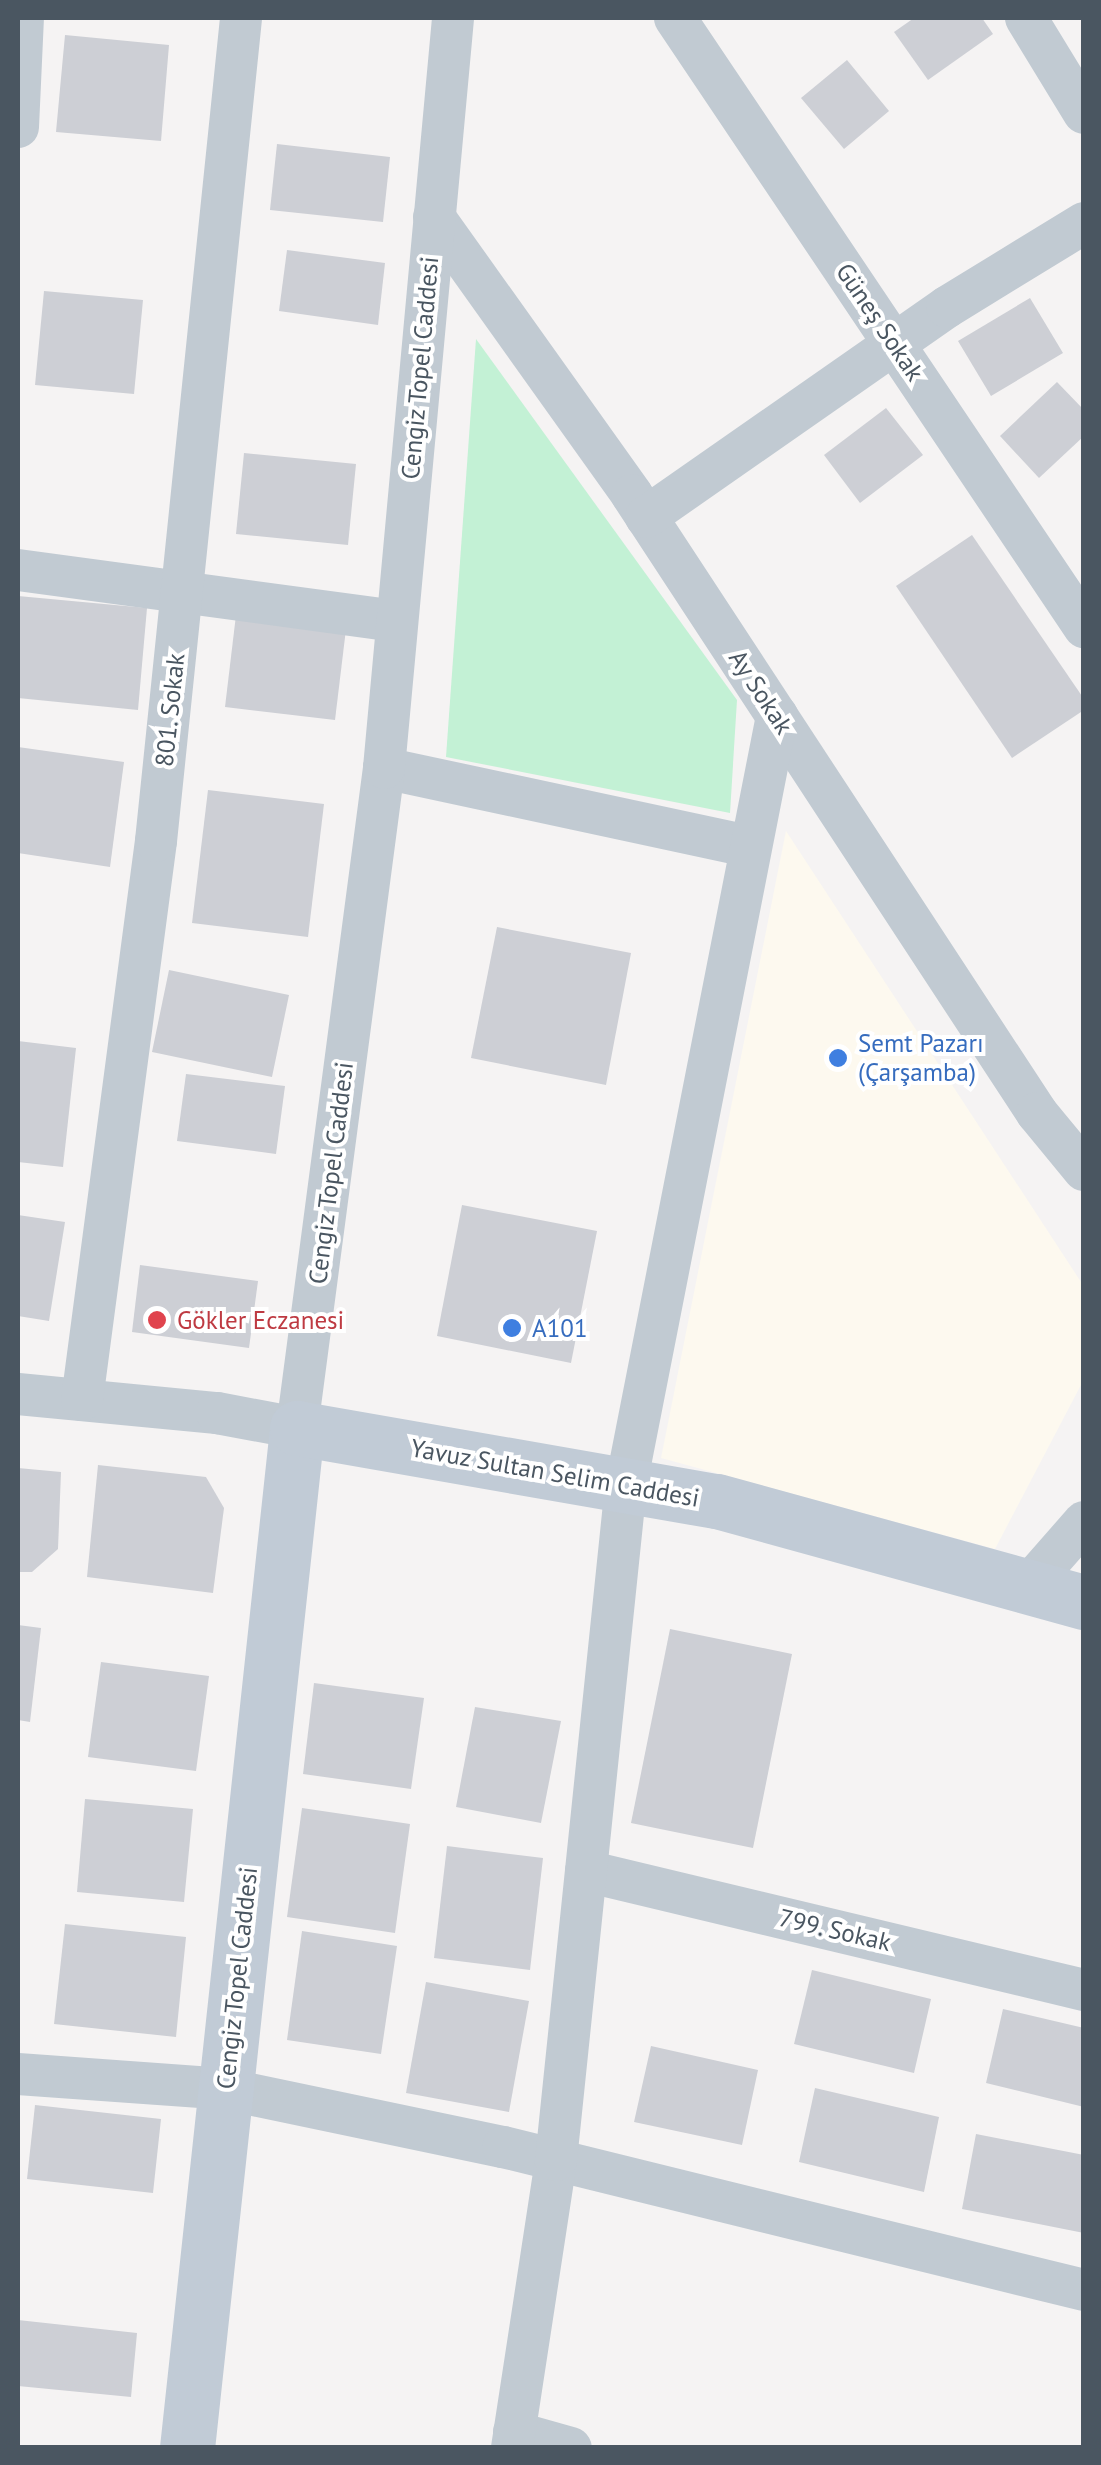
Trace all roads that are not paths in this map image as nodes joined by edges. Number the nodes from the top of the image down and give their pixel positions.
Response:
1 (23, 18) edge
2 (240, 18) edge
3 (453, 18) edge
4 (675, 18) edge
5 (1026, 18) edge
6 (1084, 113) edge
7 (18, 127) edge
8 (434, 217) junction
9 (1084, 223) edge
10 (895, 343) junction
11 (646, 517) junction
12 (18, 570) edge
13 (182, 592) junction
14 (397, 621) junction
15 (1084, 627) edge
16 (777, 716) junction
17 (384, 768) junction
18 (750, 847) junction
19 (1084, 1170) edge
20 (18, 1394) edge
21 (82, 1400) junction
22 (297, 1428) junction
23 (626, 1485) junction
24 (1084, 1522) edge
25 (1028, 1586) junction
26 (1084, 1602) edge
27 (586, 1871) junction
28 (1084, 1990) edge
29 (18, 2074) edge
30 (225, 2090) junction
31 (556, 2160) junction
32 (1084, 2290) edge
33 (513, 2440) edge
34 (187, 2448) edge
35 (571, 2448) edge

1 - 7 street
2 - 13 street, 801. Sokak
3 - 8 street, Cengiz Topel Caddesi
4 - 10 street, Güneş Sokak
5 - 6 street
8 - 11 street, Ay Sokak
8 - 14 street, Cengiz Topel Caddesi
9 - 10 street
10 - 11 street
10 - 15 street, Güneş Sokak
11 - 16 street, Ay Sokak
12 - 13 street
13 - 14 street
13 - 21 street, 801. Sokak
14 - 17 street, Cengiz Topel Caddesi
16 - 18 street
16 - 19 street, Ay Sokak
17 - 18 street
17 - 22 street, Cengiz Topel Caddesi
18 - 23 street
20 - 21 street, Yavuz Sultan Selim Caddesi
21 - 22 street, Yavuz Sultan Selim Caddesi
22 - 23 street, Yavuz Sultan Selim Caddesi
22 - 30 street, Cengiz Topel Caddesi
23 - 25 street, Yavuz Sultan Selim Caddesi
23 - 27 street
24 - 25 street
25 - 26 street, Yavuz Sultan Selim Caddesi
27 - 28 street, 799. Sokak
27 - 31 street
29 - 30 street
30 - 31 street
30 - 34 street, Cengiz Topel Caddesi
31 - 32 street
31 - 33 street
33 - 35 street

